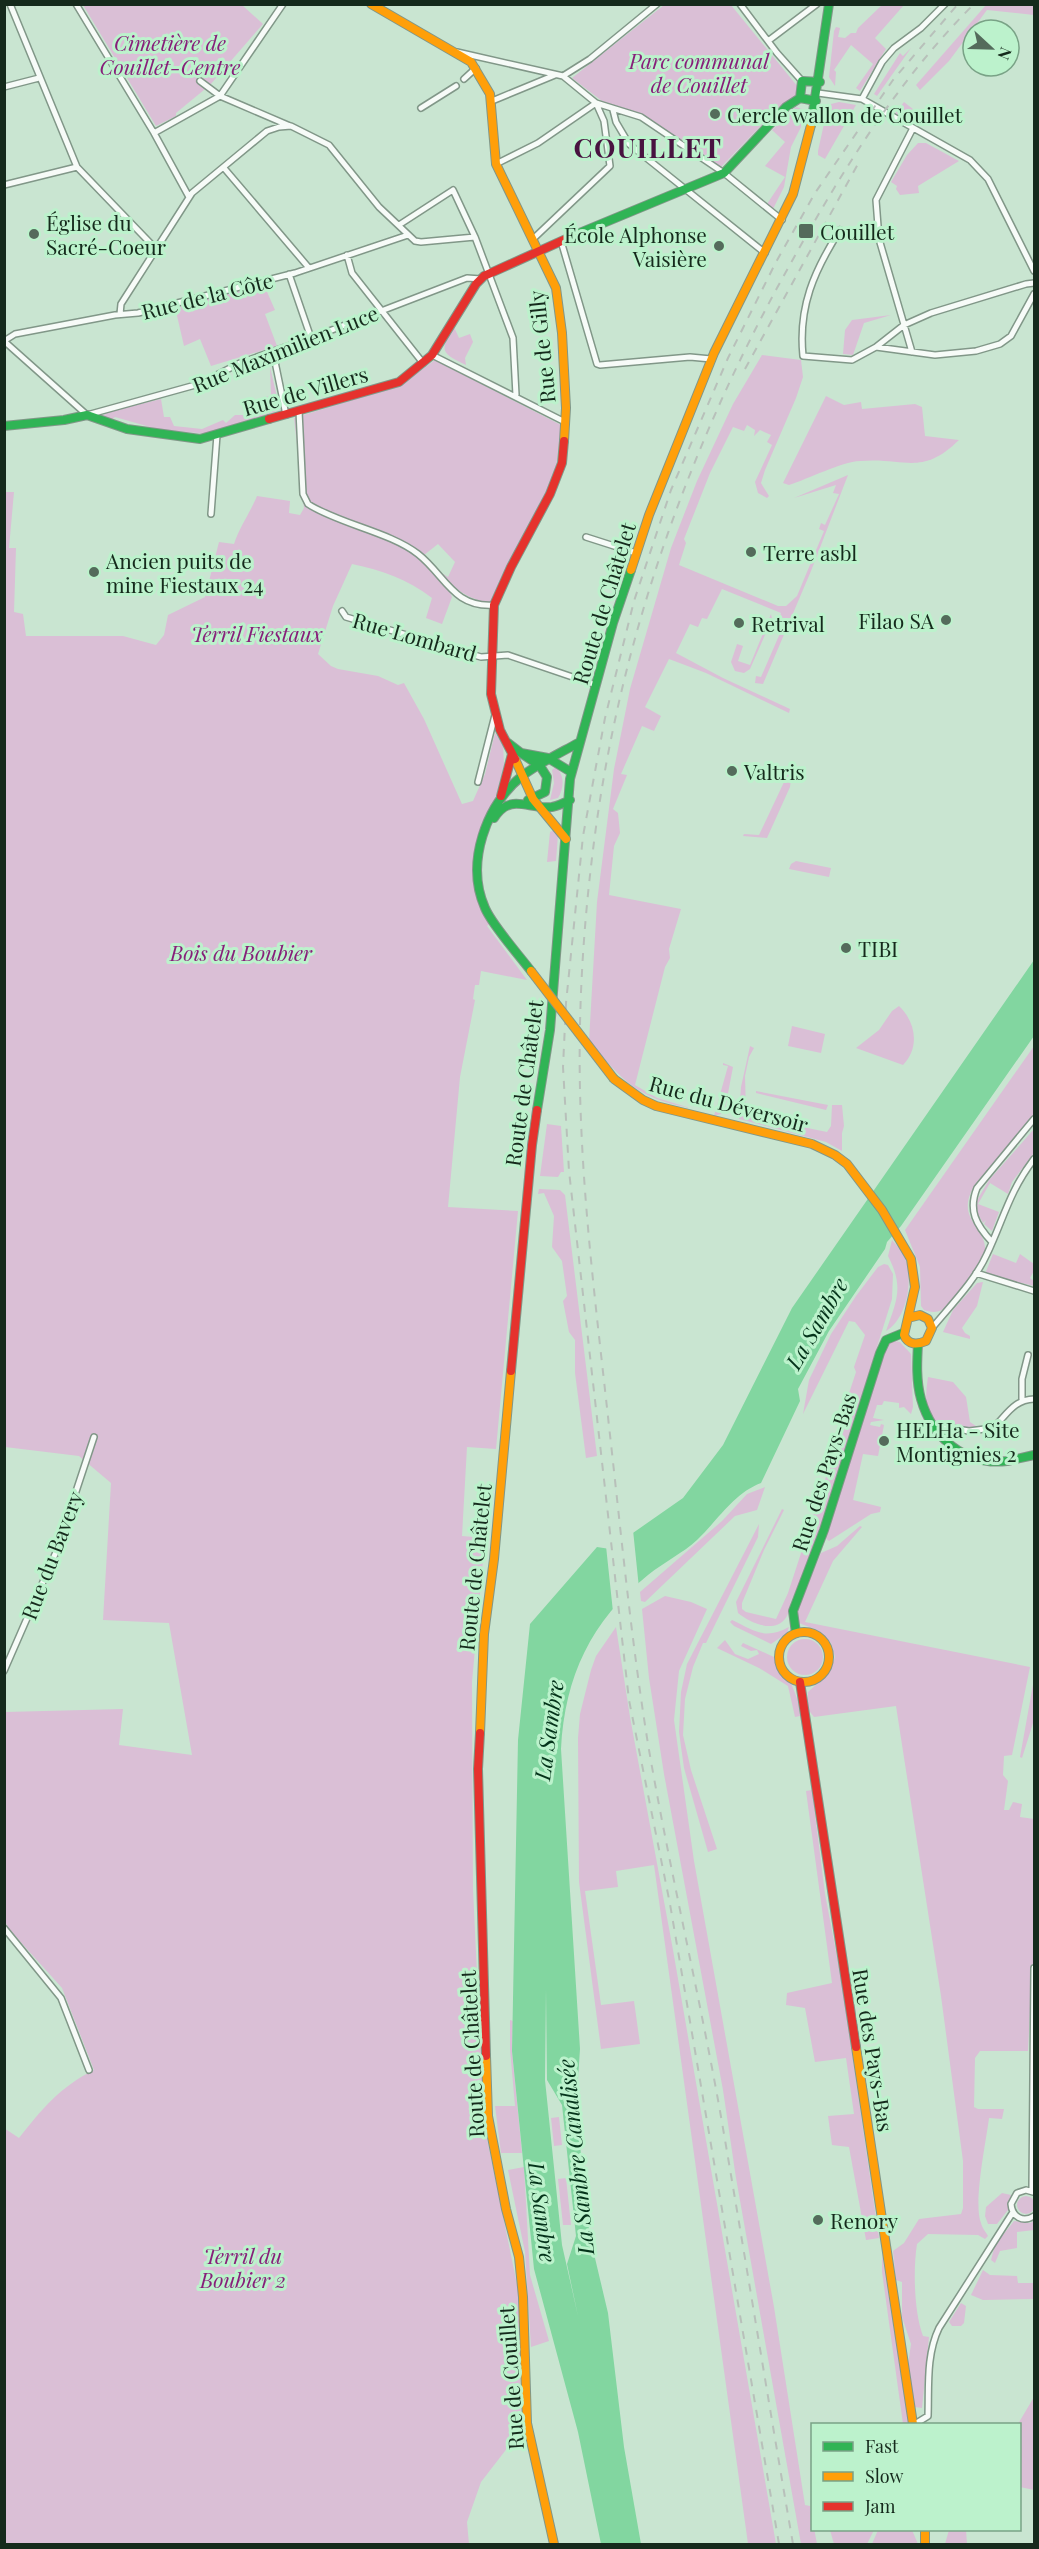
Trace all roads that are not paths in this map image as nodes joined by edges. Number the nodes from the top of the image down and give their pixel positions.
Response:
1 (10, 4) edge
2 (76, 4) edge
3 (283, 4) edge
4 (370, 4) edge
5 (657, 4) edge
6 (740, 4) edge
7 (817, 4) edge
8 (829, 4) edge
9 (945, 4) edge
10 (768, 41) junction
11 (452, 51) junction
12 (476, 68) junction
13 (556, 74) junction
14 (563, 75) junction
15 (39, 78) junction
16 (464, 79) dead end
17 (201, 81) dead end
18 (802, 81) junction
19 (820, 82) junction
20 (456, 86) dead end
21 (4, 87) edge
22 (220, 96) junction
23 (817, 97) junction
24 (800, 98) junction
25 (862, 99) junction
26 (492, 101) junction
27 (596, 103) junction
28 (421, 108) dead end
29 (613, 110) junction
30 (291, 126) junction
31 (913, 128) junction
32 (154, 133) junction
33 (496, 164) junction
34 (77, 166) junction
35 (224, 168) junction
36 (724, 173) junction
37 (4, 185) edge
38 (684, 190) junction
39 (189, 197) junction
40 (782, 220) junction
41 (399, 225) junction
42 (840, 230) dead end
43 (408, 235) junction
44 (475, 237) junction
45 (533, 239) junction
46 (561, 241) junction
47 (156, 249) junction
48 (538, 250) junction
49 (765, 253) junction
50 (347, 255) junction
51 (309, 268) junction
52 (1035, 271) edge
53 (289, 274) junction
54 (490, 274) junction
55 (481, 279) junction
56 (1035, 283) edge
57 (1035, 294) edge
58 (381, 310) junction
59 (120, 315) junction
60 (904, 325) junction
61 (311, 338) junction
62 (4, 341) edge
63 (876, 347) junction
64 (273, 352) junction
65 (912, 352) junction
66 (432, 355) junction
67 (711, 359) junction
68 (423, 363) junction
69 (516, 395) junction
70 (299, 411) junction
71 (87, 415) junction
72 (286, 415) junction
73 (565, 422) junction
74 (4, 426) edge
75 (217, 435) junction
76 (211, 514) dead end
77 (586, 537) dead end
78 (636, 553) junction
79 (494, 605) junction
80 (342, 611) dead end
81 (491, 656) junction
82 (596, 685) junction
83 (495, 715) junction
84 (507, 743) junction
85 (579, 743) junction
86 (522, 753) junction
87 (512, 754) junction
88 (548, 758) junction
89 (540, 766) junction
90 (571, 772) junction
91 (523, 775) junction
92 (478, 782) dead end
93 (501, 797) junction
94 (570, 800) junction
95 (535, 802) junction
96 (566, 839) junction
97 (479, 849) junction
98 (1035, 1119) edge
99 (1033, 1162) edge
100 (992, 1242) junction
101 (976, 1273) junction
102 (1035, 1291) edge
103 (914, 1299) junction
104 (946, 1309) junction
105 (920, 1315) junction
106 (908, 1318) junction
107 (928, 1319) junction
108 (932, 1329) junction
109 (903, 1333) junction
110 (918, 1344) junction
111 (1028, 1355) dead end
112 (1035, 1399) edge
113 (1023, 1400) junction
114 (934, 1431) junction
115 (94, 1437) dead end
116 (1035, 1455) edge
117 (796, 1633) junction
118 (4, 1671) edge
119 (800, 1682) junction
120 (4, 1928) edge
121 (1035, 1968) edge
122 (89, 2070) dead end
123 (1033, 2192) edge
124 (506, 2209) joint
125 (1013, 2212) junction
126 (1035, 2216) edge
127 (914, 2423) edge
128 (916, 2423) edge
129 (554, 2544) edge

1 - 15 street
2 - 32 street
3 - 22 street
4 - 11 main road, Rue de Gilly
5 - 14 street
6 - 10 street
7 - 10 street
8 - 19 main road, Route de Châtelet
9 - 25 street
10 - 18 street
11 - 12 main road, Rue de Gilly
11 - 13 street
12 - 16 street
12 - 26 main road, Rue de Gilly
13 - 14 street
13 - 26 street
14 - 27 street
15 - 21 street
15 - 34 street
17 - 22 street
18 - 19 main road
18 - 24 main road
19 - 23 main road, Route de Châtelet
20 - 28 street
22 - 30 street
22 - 32 street
23 - 24 main road
23 - 25 street
23 - 40 main road, Route de Châtelet
24 - 36 main road
25 - 31 street
26 - 33 main road, Rue de Gilly
27 - 29 street
27 - 33 street
27 - 45 street
29 - 36 street
29 - 38 street
30 - 35 street
30 - 41 street
31 - 52 street
31 - 60 street
32 - 39 street
33 - 45 main road, Rue de Gilly
34 - 37 street
34 - 47 street
35 - 39 street
35 - 51 street
36 - 38 main road, Rue de Villers
36 - 40 street
38 - 46 main road, Rue de Villers
38 - 49 street
39 - 47 street
40 - 49 main road, Route de Châtelet
41 - 43 street
41 - 44 street
42 - 63 street
43 - 44 street
43 - 50 street, Rue de la Côte
44 - 54 street
45 - 48 main road, Rue de Gilly
46 - 48 main road, Rue de Villers
46 - 67 street
47 - 59 street
48 - 54 main road, Rue de Villers
48 - 73 main road, Rue de Gilly
49 - 67 main road, Route de Châtelet
50 - 51 street, Rue de la Côte
50 - 58 street
51 - 53 street, Rue de la Côte
53 - 59 street, Rue de la Côte
53 - 61 street
54 - 55 main road, Rue de Villers
54 - 69 street
55 - 58 street, Rue Maximilien Luce
55 - 66 main road, Rue de Villers
56 - 60 street
57 - 65 street
58 - 61 street, Rue Maximilien Luce
58 - 68 street
59 - 62 street, Rue de la Côte
60 - 63 street
60 - 65 street
61 - 64 street, Rue Maximilien Luce
62 - 71 street
63 - 65 street
64 - 71 street, Rue Maximilien Luce
64 - 72 street
66 - 68 main road, Rue de Villers
66 - 69 street
67 - 78 main road, Route de Châtelet
68 - 70 main road, Rue de Villers
69 - 73 street
70 - 72 main road, Rue de Villers
70 - 79 street
71 - 74 main road, Rue de Villers
71 - 75 main road, Rue de Villers
72 - 75 main road, Rue de Villers
73 - 79 main road, Rue de Gilly
75 - 76 street
77 - 78 street
78 - 82 main road, Route de Châtelet
79 - 81 main road, Rue de Gilly
80 - 81 street, Rue Lombard
81 - 82 street, Rue Lombard
81 - 83 main road, Rue de Gilly
82 - 85 main road, Route de Châtelet
83 - 84 main road, Rue de Gilly
83 - 92 street
84 - 86 main road
84 - 87 main road, Rue de Gilly
85 - 88 main road, Rue du Déversoir
85 - 90 main road, Route de Châtelet
86 - 88 main road
86 - 89 main road
87 - 91 main road, Rue de Gilly
87 - 93 main road
88 - 89 main road, Rue du Déversoir
88 - 90 main road
89 - 91 main road, Rue du Déversoir
89 - 95 main road
90 - 94 main road, Route de Châtelet
91 - 93 main road, Rue du Déversoir
91 - 95 main road, Rue de Gilly
93 - 97 main road, Rue du Déversoir
94 - 95 main road, Rue du Déversoir
94 - 96 main road, Route de Châtelet
95 - 96 main road
95 - 97 main road, Rue du Déversoir
96 - 124 main road, Route de Châtelet
97 - 103 main road, Rue du Déversoir, bridge
98 - 100 street
99 - 100 street
100 - 101 street
101 - 102 street
101 - 104 street
103 - 105 main road, Rue du Déversoir
103 - 106 main road, Rue du Déversoir
104 - 107 street
104 - 108 street
105 - 106 main road
105 - 107 main road
106 - 109 main road
107 - 108 main road
108 - 110 main road
109 - 110 main road
109 - 117 main road, Rue des Pays-Bas
110 - 114 main road
111 - 113 street
112 - 113 street
113 - 114 street
114 - 116 main road
115 - 118 street, Rue du Bavery
117 - 119 main road
117 - 119 main road
119 - 127 main road, Rue des Pays-Bas
120 - 122 street
121 - 123 street
123 - 125 street
124 - 129 main road, Rue de Couillet
125 - 126 street
125 - 128 street, Rue des Pays-Bas

